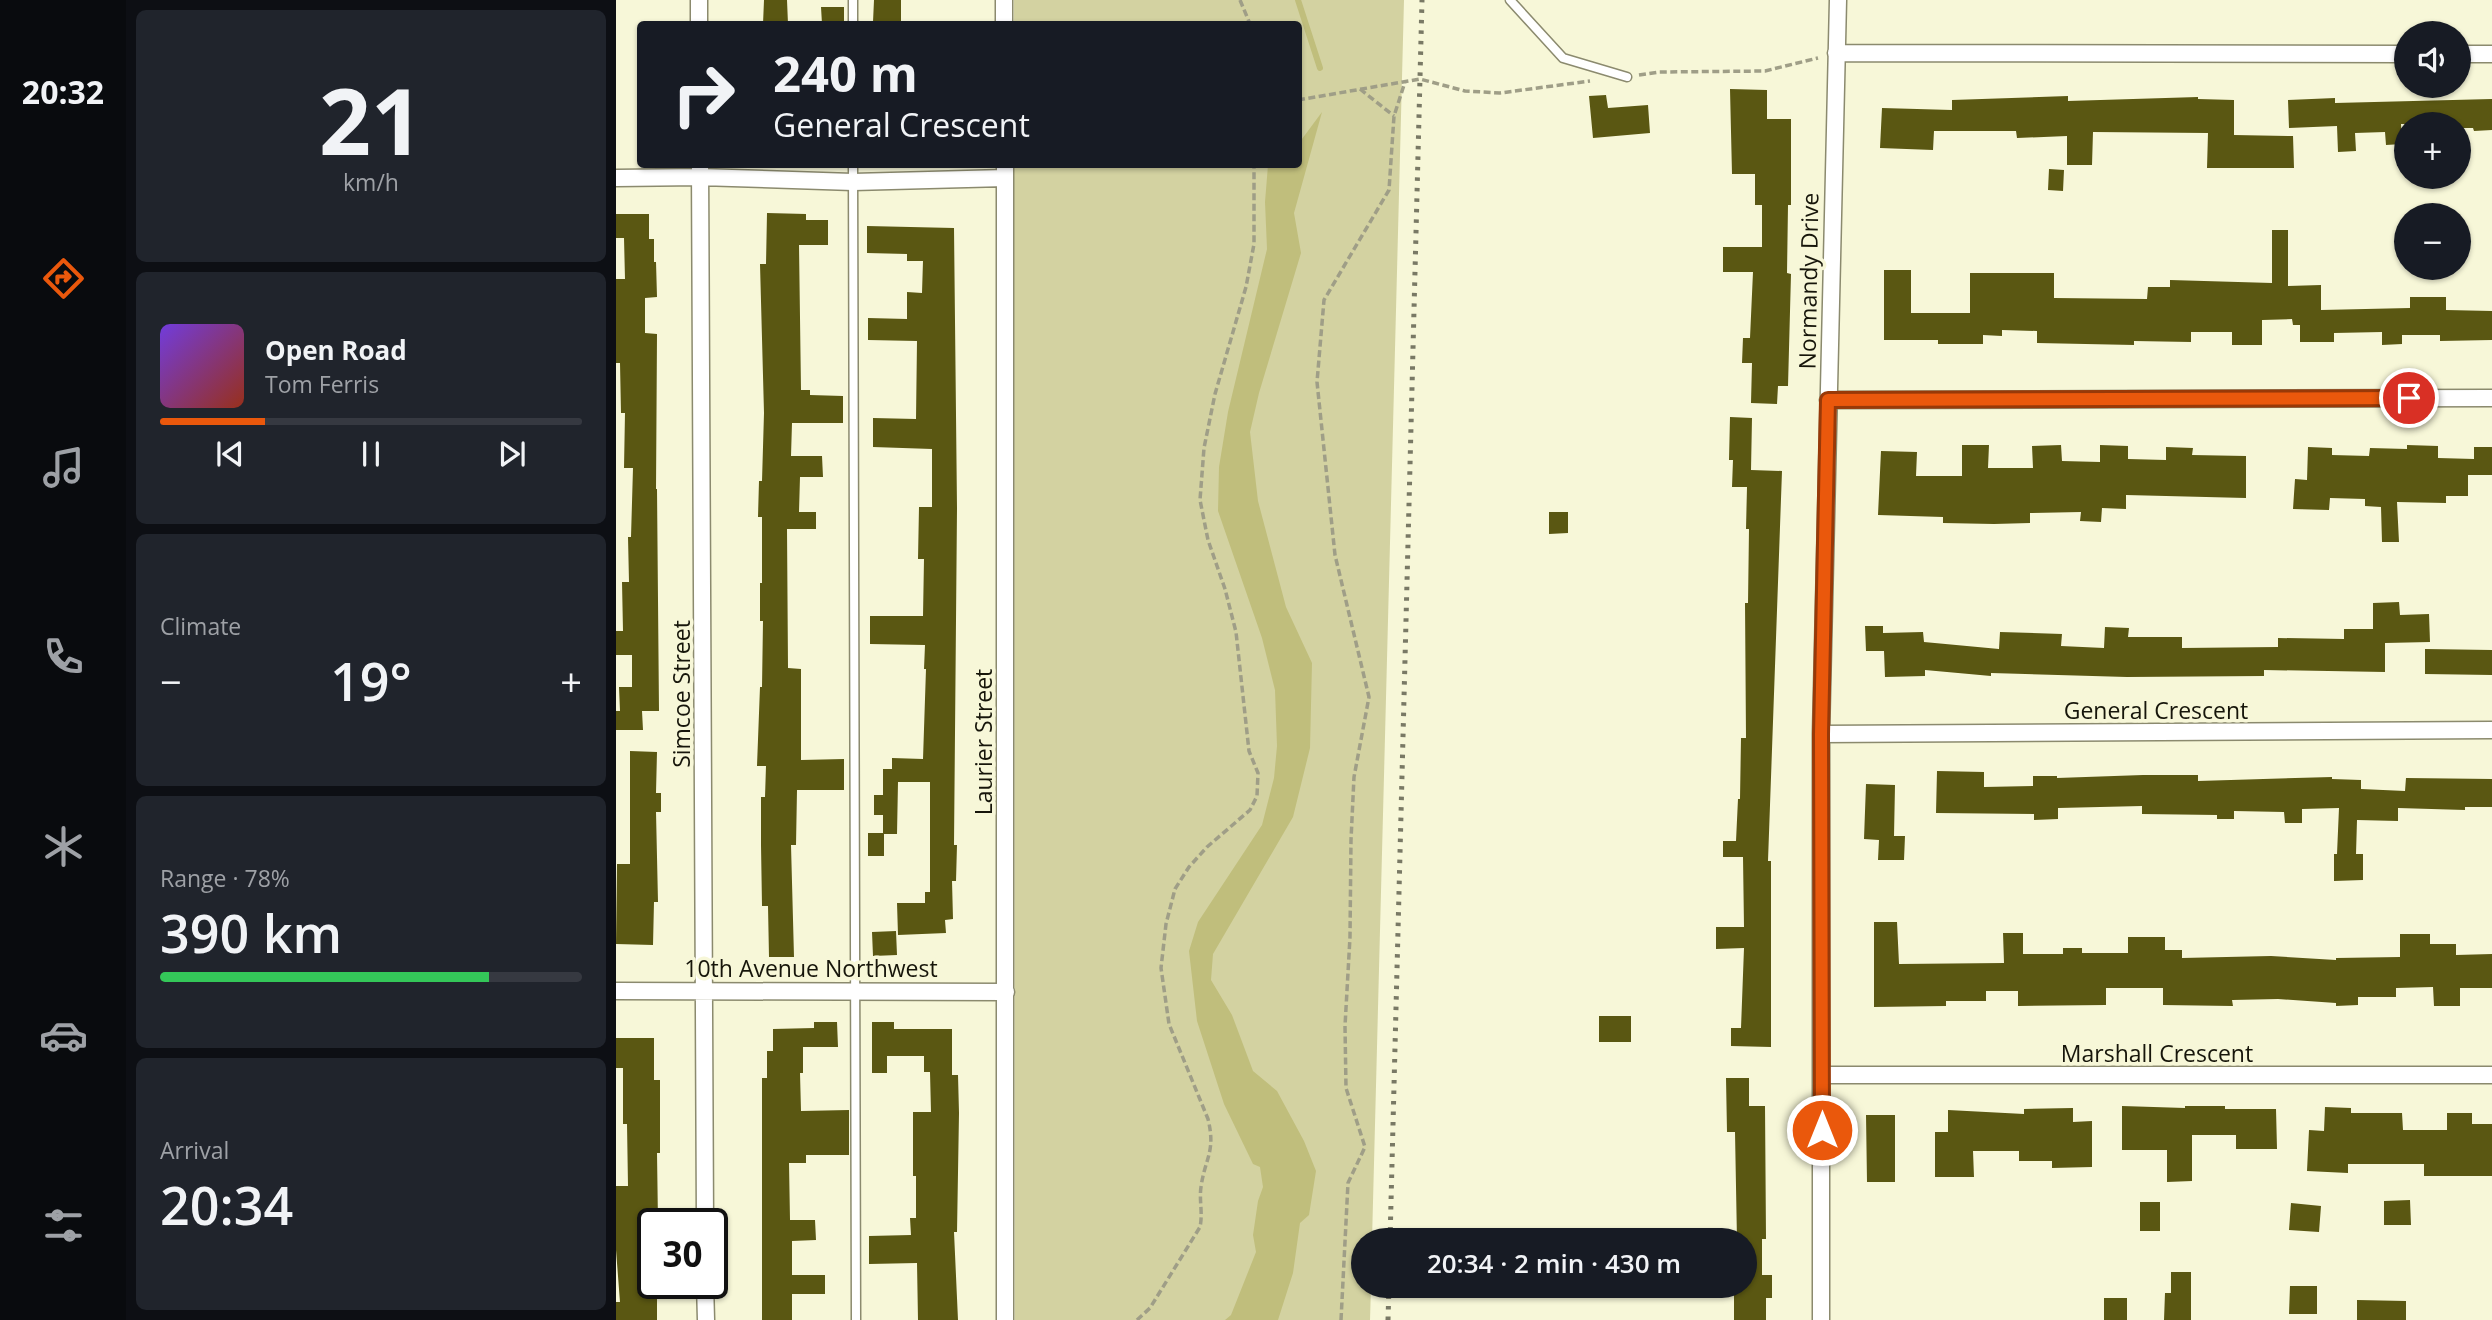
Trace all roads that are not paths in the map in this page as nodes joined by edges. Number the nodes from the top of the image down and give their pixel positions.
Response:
1 (699, 0) edge
2 (853, 0) edge
3 (1004, 0) edge
4 (1510, 0) edge
5 (1838, 0) edge
6 (699, 21) edge
7 (853, 21) edge
8 (1004, 21) edge
9 (1836, 53) junction
10 (2394, 54) edge
11 (2471, 54) edge
12 (2492, 54) edge
13 (1626, 76) road end
14 (853, 168) edge
15 (700, 171) edge
16 (1005, 171) edge
17 (616, 178) edge
18 (853, 182) junction
19 (2492, 398) edge
20 (1828, 400) junction
21 (2492, 730) edge
22 (1821, 734) junction
23 (705, 989) junction
24 (616, 991) edge
25 (855, 992) junction
26 (1006, 992) junction
27 (1822, 1075) junction
28 (2492, 1075) edge
29 (705, 1208) edge
30 (705, 1299) edge
31 (706, 1320) edge
32 (856, 1320) edge
33 (1005, 1320) edge
34 (1821, 1320) edge

1 - 6 street
2 - 7 lane
3 - 8 street
4 - 13 lane
5 - 9 street, Normandy Drive
9 - 10 street
9 - 20 street, Normandy Drive
11 - 12 street
14 - 18 lane
15 - 17 street
15 - 18 street
15 - 23 street, Simcoe Street
16 - 18 street
16 - 26 street, Laurier Street
18 - 25 lane
19 - 20 street
20 - 22 street, Normandy Drive
21 - 22 street, General Crescent
22 - 27 street, Normandy Drive
23 - 24 street, 10th Avenue Northwest
23 - 25 street, 10th Avenue Northwest
23 - 29 street, Simcoe Street
25 - 26 street, 10th Avenue Northwest
25 - 32 lane
26 - 33 street, Laurier Street
27 - 28 street, Marshall Crescent
27 - 34 street, Normandy Drive
30 - 31 street

